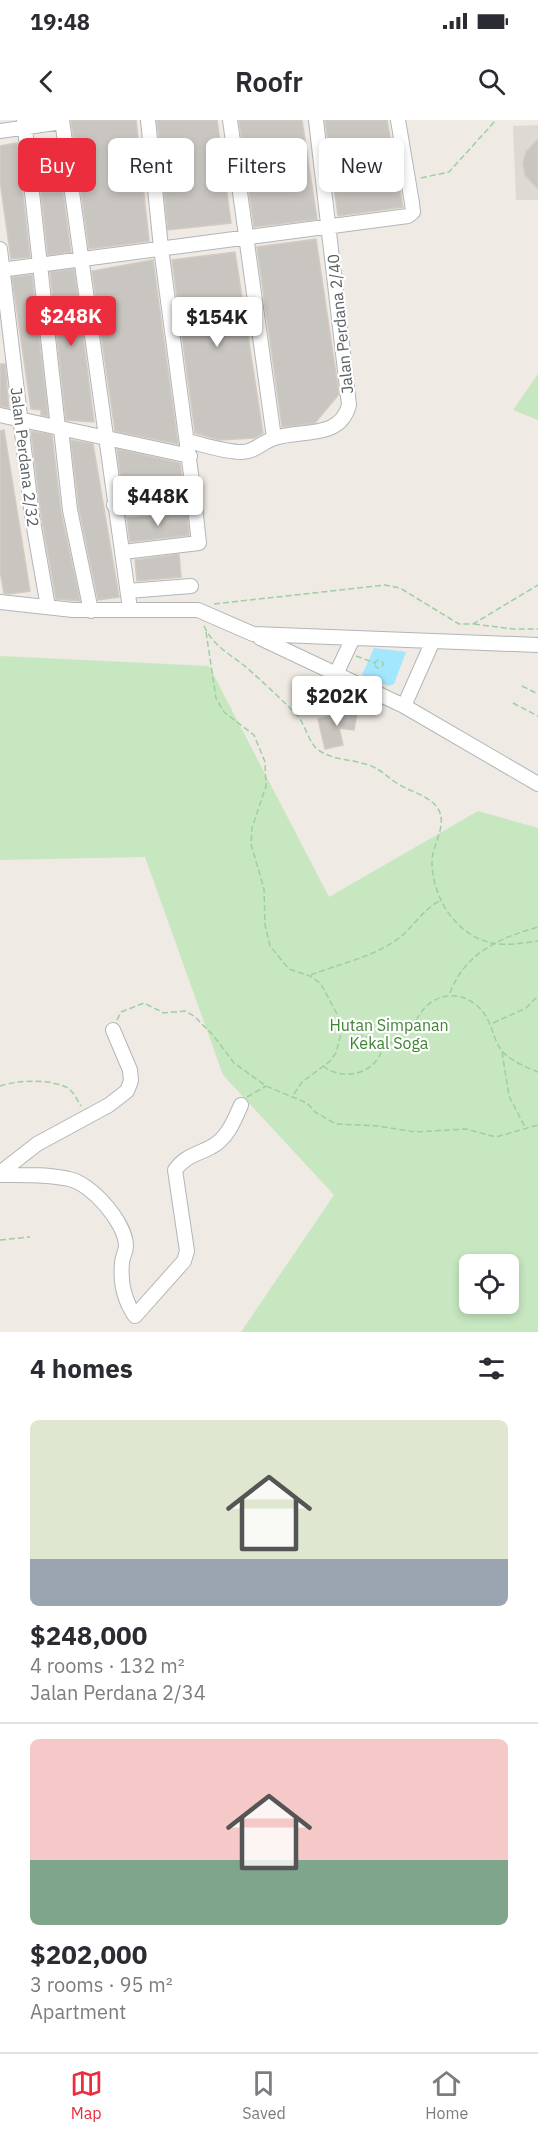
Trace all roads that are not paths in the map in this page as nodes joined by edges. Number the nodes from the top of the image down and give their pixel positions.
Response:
1 (148, 120) edge
2 (230, 120) edge
3 (315, 120) edge
4 (398, 120) edge
5 (62, 121) edge
6 (24, 124) edge
7 (0, 130) edge
8 (329, 226) junction
9 (245, 237) junction
10 (161, 248) junction
11 (82, 259) junction
12 (1, 261) edge
13 (38, 265) junction
14 (0, 415) edge
15 (19, 418) junction
16 (59, 429) junction
17 (105, 437) junction
18 (274, 438) junction
19 (188, 441) junction
20 (190, 456) junction
21 (194, 497) junction
22 (114, 505) junction
23 (123, 552) junction
24 (191, 586) dead end
25 (128, 591) junction
26 (0, 602) edge
27 (48, 607) junction
28 (130, 609) junction
29 (91, 611) junction
30 (253, 634) junction
31 (353, 638) junction
32 (432, 643) junction
33 (538, 645) edge
34 (337, 672) junction
35 (404, 706) junction
36 (538, 784) edge
37 (113, 1030) road end
38 (241, 1105) road end
39 (0, 1174) edge

1 - 10 street
2 - 9 street
3 - 8 street
4 - 8 street
5 - 6 street
5 - 11 street
6 - 7 street
6 - 13 street
8 - 9 street
8 - 18 street, Jalan Perdana 2/40
9 - 10 street
9 - 18 street
10 - 11 street
10 - 19 street
11 - 13 street
11 - 17 street
12 - 13 street
12 - 15 street, Jalan Perdana 2/32
13 - 16 street
14 - 15 street
15 - 16 street
15 - 27 street, Jalan Perdana 2/32
16 - 17 street
16 - 29 street
17 - 20 street
17 - 22 street
18 - 19 street
19 - 20 street
20 - 21 street
21 - 22 street
21 - 23 street
22 - 23 street
23 - 25 street
24 - 25 street
25 - 28 street
26 - 27 street
27 - 29 street
28 - 29 street
28 - 30 street
30 - 31 street
30 - 34 street
31 - 32 street
31 - 34 street
32 - 33 street
32 - 35 street
34 - 35 street
35 - 36 street
37 - 39 street
38 - 39 street

